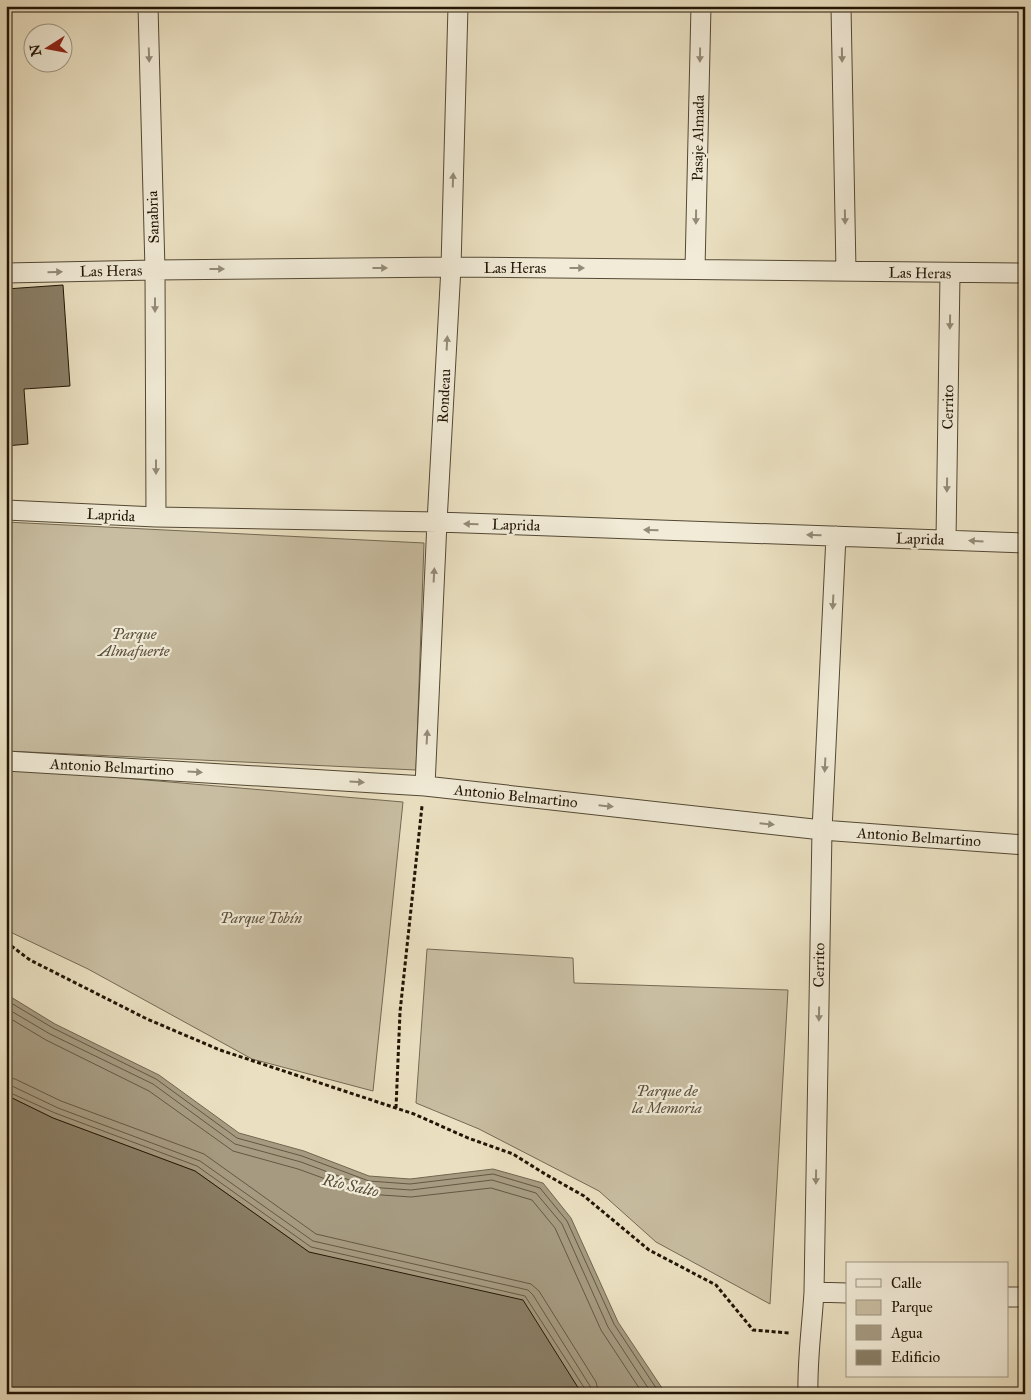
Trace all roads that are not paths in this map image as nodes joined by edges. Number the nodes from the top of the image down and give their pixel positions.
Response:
1 (148, 6) edge
2 (458, 6) edge
3 (701, 6) edge
4 (841, 6) edge
5 (451, 267) junction
6 (695, 269) junction
7 (155, 270) junction
8 (846, 271) junction
9 (6, 273) edge
10 (1025, 273) edge
11 (950, 274) junction
12 (6, 510) edge
13 (156, 517) junction
14 (437, 522) junction
15 (836, 536) junction
16 (946, 540) junction
17 (1025, 544) edge
18 (6, 761) edge
19 (425, 786) junction
20 (822, 830) junction
21 (1025, 845) edge
22 (814, 1292) junction
23 (846, 1293) edge
24 (1008, 1297) edge
25 (1025, 1297) edge
26 (808, 1394) edge

1 -> 7 street, Sanabria
5 -> 2 street, Rondeau
3 -> 6 street, Pasaje Almada
4 -> 8 street
5 -> 6 street, Las Heras
7 -> 5 street, Las Heras
14 -> 5 street, Rondeau
6 - 8 street, Las Heras
9 -> 7 street, Las Heras
7 -> 13 street, Sanabria
8 - 11 street, Las Heras
10 - 11 street, Las Heras
11 -> 16 street, Cerrito
12 - 13 street, Laprida
13 - 14 street, Laprida
15 -> 14 street, Laprida
19 -> 14 street, Rondeau
15 - 16 street, Laprida
15 -> 20 street, Cerrito
17 -> 16 street, Laprida
18 -> 19 street, Antonio Belmartino
19 -> 20 street, Antonio Belmartino
20 - 21 street, Antonio Belmartino
20 -> 22 street, Cerrito
22 - 23 street
22 - 26 street, Cerrito
24 - 25 street

